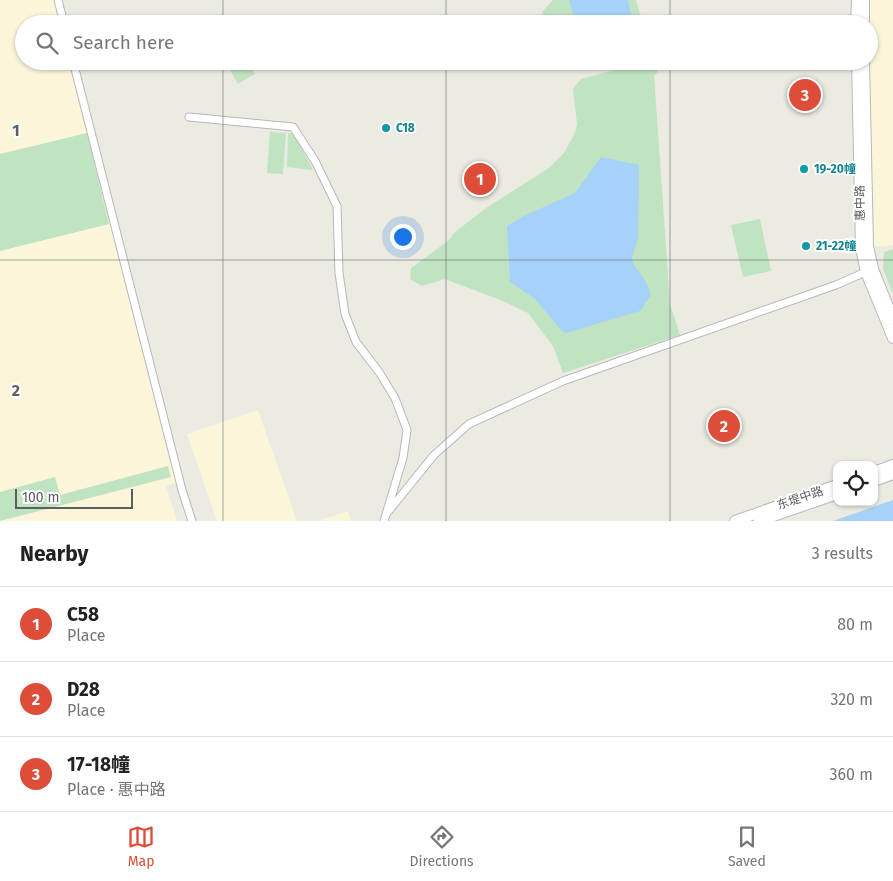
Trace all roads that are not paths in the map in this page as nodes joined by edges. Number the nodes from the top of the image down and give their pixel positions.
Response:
1 (58, 0) edge
2 (856, 0) edge
3 (864, 0) edge
4 (62, 15) edge
5 (856, 15) edge
6 (864, 15) edge
7 (75, 70) edge
8 (857, 70) edge
9 (864, 70) edge
10 (189, 116) dead end
11 (869, 270) junction
12 (893, 319) edge
13 (893, 338) edge
14 (893, 465) edge
15 (878, 471) edge
16 (893, 474) edge
17 (878, 480) edge
18 (833, 486) edge
19 (833, 495) edge
20 (386, 517) edge
21 (192, 521) edge
22 (735, 521) edge
23 (759, 521) edge

1 - 4 street
2 - 5 street
3 - 6 street
7 - 21 street
8 - 11 street, 惠中路
9 - 11 street, 惠中路
10 - 20 street
11 - 12 street, 惠中路
11 - 13 street, 惠中路
11 - 20 street
14 - 15 street
16 - 17 street
18 - 22 street, 东堤中路
19 - 23 street, 东堤中路

